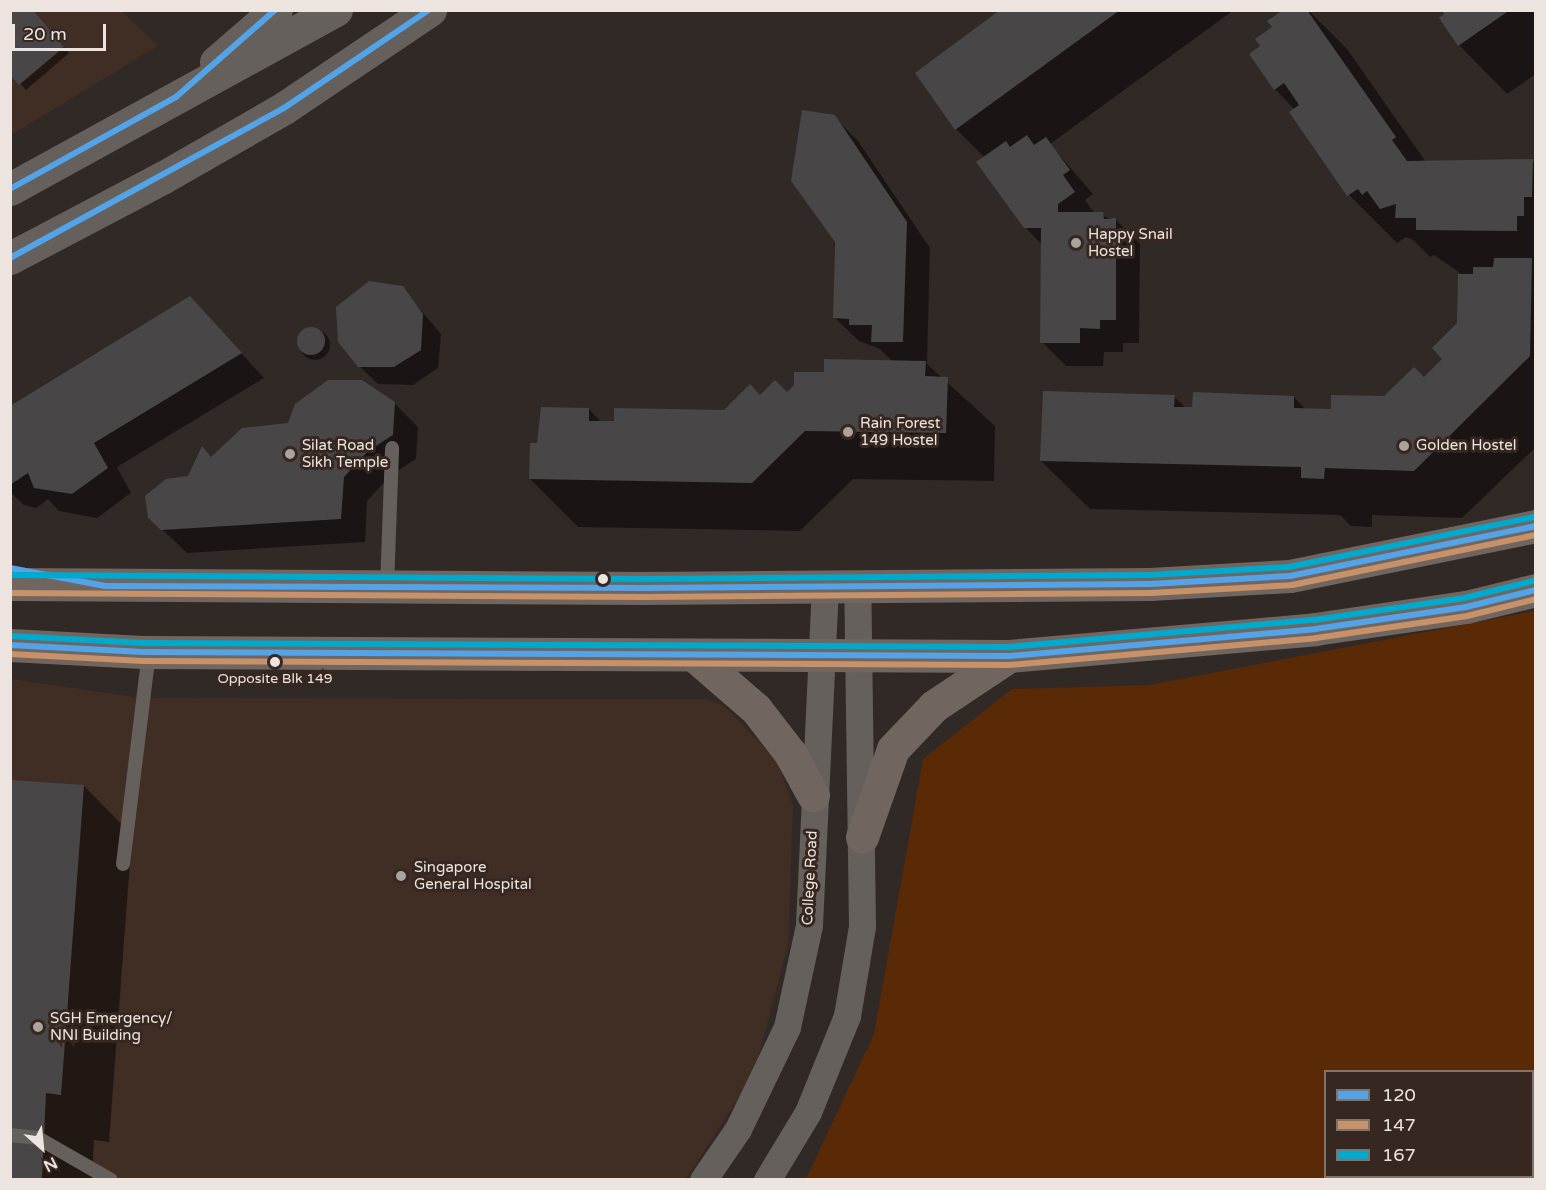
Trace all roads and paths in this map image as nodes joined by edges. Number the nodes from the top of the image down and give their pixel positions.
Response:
1 (276, 10) edge
2 (336, 10) edge
3 (430, 10) edge
4 (176, 97) junction
5 (10, 189) edge
6 (10, 258) edge
7 (392, 448) dead end
8 (1536, 526) edge
9 (10, 568) edge
10 (10, 584) edge
11 (105, 586) junction
12 (387, 587) junction
13 (857, 587) junction
14 (825, 588) junction
15 (1536, 590) edge
16 (10, 645) edge
17 (149, 652) junction
18 (858, 656) junction
19 (1009, 656) junction
20 (696, 657) junction
21 (822, 658) junction
22 (813, 795) junction
23 (862, 837) junction
24 (123, 864) dead end
25 (10, 1135) edge
26 (111, 1179) edge
27 (703, 1179) edge
28 (766, 1179) edge

1 - 4 main road
2 - 4 main road
3 - 6 main road
4 - 5 main road
7 - 12 lane
8 - 13 main road
9 - 11 main road
10 - 11 main road
11 - 12 main road
12 - 14 main road
13 - 14 main road
13 - 18 street
14 - 21 street, College Road
15 - 19 main road
16 - 17 main road
17 - 20 main road
17 - 24 lane
18 - 19 main road
18 - 21 main road
18 - 23 street
19 - 23 main road
20 - 21 main road
20 - 22 main road
21 - 22 street, College Road
22 - 27 street, College Road
23 - 28 street
25 - 26 lane

